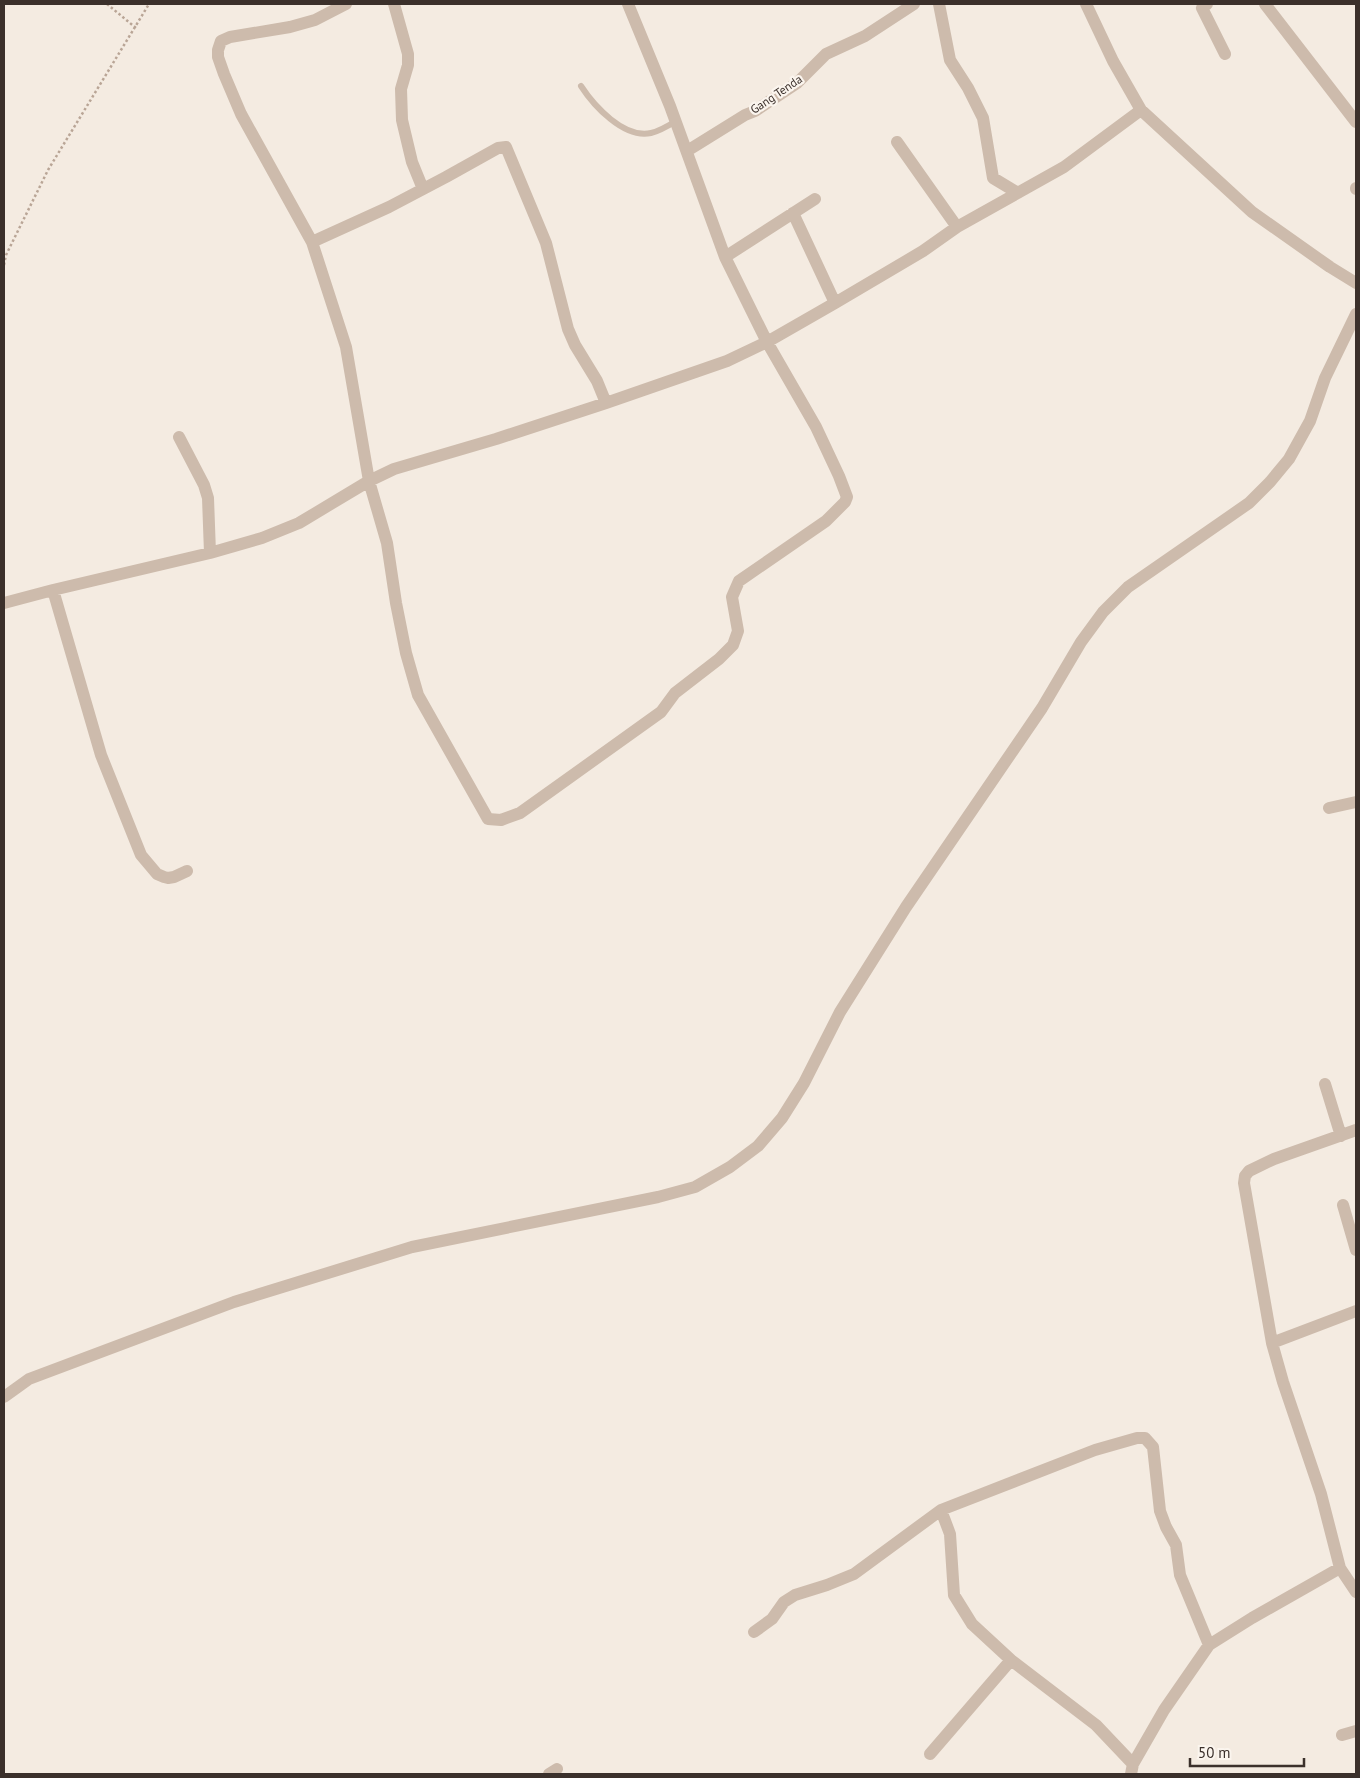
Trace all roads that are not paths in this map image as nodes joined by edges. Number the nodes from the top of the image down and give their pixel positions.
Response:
1 (346, 4) edge
2 (394, 4) edge
3 (628, 4) edge
4 (914, 4) edge
5 (939, 4) edge
6 (1086, 4) edge
7 (1207, 4) edge
8 (1265, 4) edge
9 (1225, 54) dead end
10 (582, 86) dead end
11 (1141, 110) junction
12 (676, 121) junction
13 (1356, 122) edge
14 (897, 142) dead end
15 (687, 151) junction
16 (423, 189) junction
17 (1018, 193) junction
18 (815, 199) dead end
19 (793, 213) junction
20 (957, 227) junction
21 (312, 242) junction
22 (726, 257) junction
23 (1356, 283) edge
24 (836, 303) junction
25 (1356, 314) edge
26 (767, 342) junction
27 (606, 403) junction
28 (179, 437) dead end
29 (369, 481) junction
30 (210, 553) junction
31 (53, 590) junction
32 (4, 604) edge
33 (1356, 802) edge
34 (1329, 808) dead end
35 (187, 871) dead end
36 (1325, 1084) dead end
37 (1356, 1130) edge
38 (1341, 1136) junction
39 (1343, 1204) dead end
40 (1356, 1250) edge
41 (1356, 1311) edge
42 (1272, 1343) junction
43 (4, 1397) edge
44 (941, 1510) junction
45 (1340, 1568) junction
46 (1356, 1592) edge
47 (754, 1632) dead end
48 (1209, 1645) junction
49 (1011, 1660) junction
50 (1356, 1731) edge
51 (1342, 1735) dead end
52 (930, 1754) dead end
53 (1132, 1769) edge

1 - 21 street
2 - 16 street
3 - 12 street
4 - 15 street, Gang Tenda
5 - 17 street
6 - 11 street
7 - 9 street
8 - 13 street
10 - 12 lane
11 - 17 street
11 - 23 street
12 - 15 street
14 - 20 street
15 - 22 street
16 - 21 street
16 - 27 street
17 - 20 street
18 - 19 street
19 - 22 street
19 - 24 street
20 - 24 street
21 - 29 street
22 - 26 street
24 - 26 street
25 - 43 street
26 - 27 street
26 - 29 street
27 - 29 street
28 - 30 street
29 - 30 street
30 - 31 street
31 - 32 street
31 - 35 street
33 - 34 street
36 - 38 street
37 - 38 street
38 - 42 street
39 - 40 street
41 - 42 street
42 - 45 street
44 - 47 street
44 - 48 street
44 - 49 street
45 - 46 street
45 - 48 street
48 - 53 street
49 - 52 street
49 - 53 street
50 - 51 street

